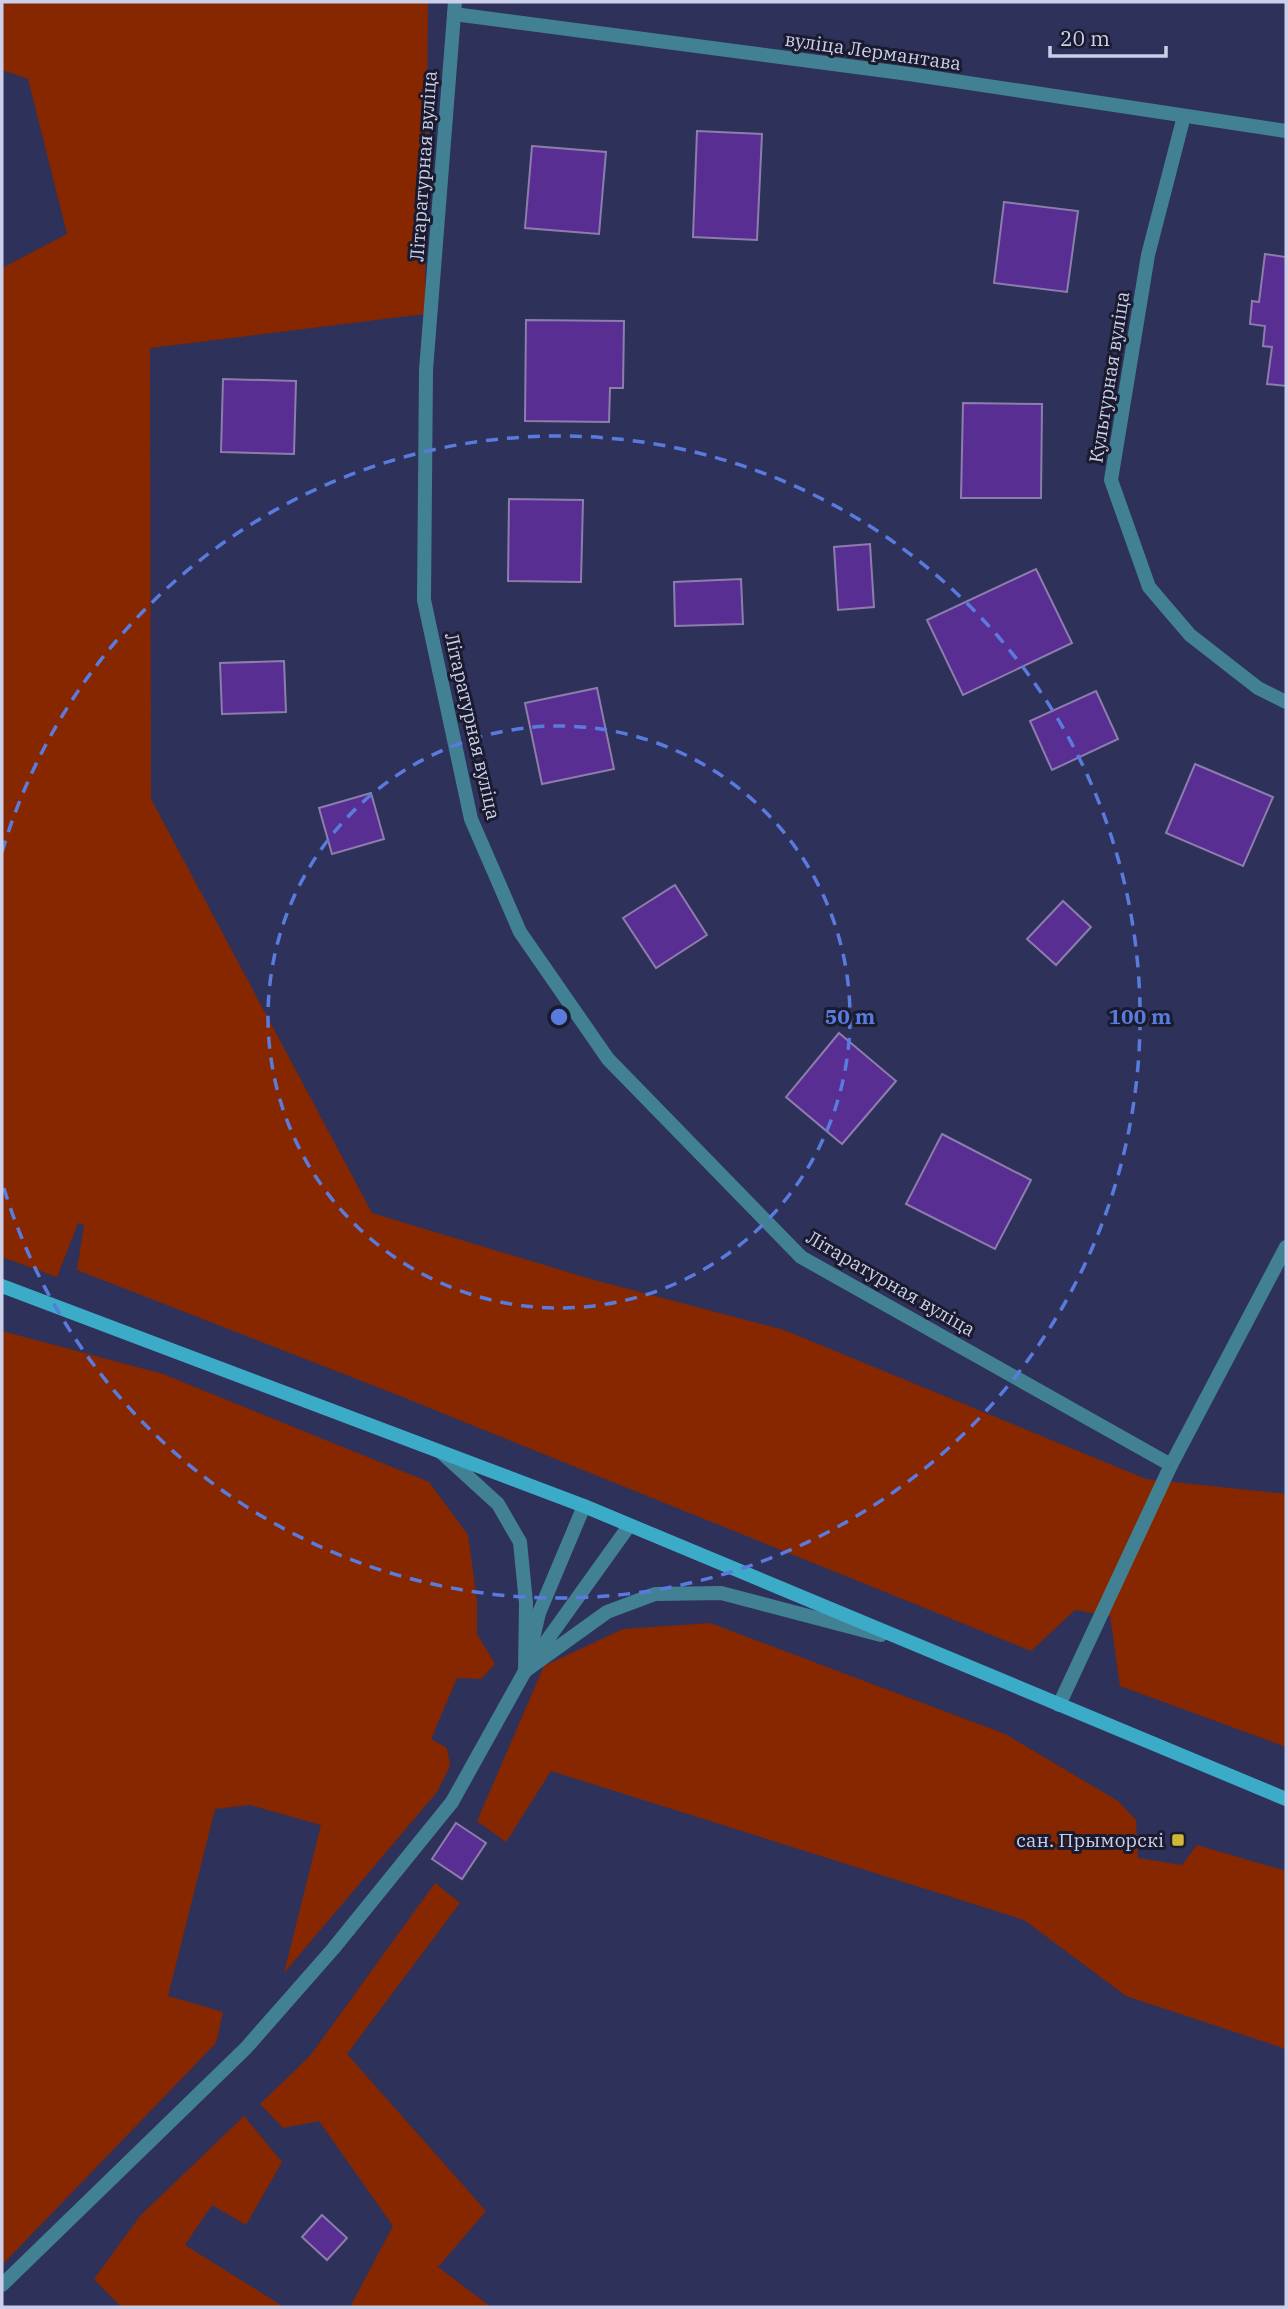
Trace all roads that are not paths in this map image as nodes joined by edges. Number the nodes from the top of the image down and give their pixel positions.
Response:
1 (454, 8) edge
2 (1184, 116) junction
3 (1286, 131) edge
4 (1286, 702) edge
5 (1286, 1247) edge
6 (2, 1286) edge
7 (442, 1453) junction
8 (1171, 1465) junction
9 (584, 1506) junction
10 (629, 1526) junction
11 (905, 1641) junction
12 (525, 1671) junction
13 (1059, 1705) junction
14 (1286, 1799) edge
15 (2, 2285) edge

1 - 2 street, вуліца Лермантава
1 - 8 street, Літаратурная вуліца
2 - 3 street, вуліца Лермантава
2 - 4 street, Культурная вуліца
5 - 8 street
6 - 7 main road
7 - 9 main road
7 - 12 street
8 - 13 street
9 - 10 main road
9 - 12 street
10 - 11 main road
10 - 12 street
11 - 12 street
11 - 13 main road
12 - 15 street
13 - 14 main road

